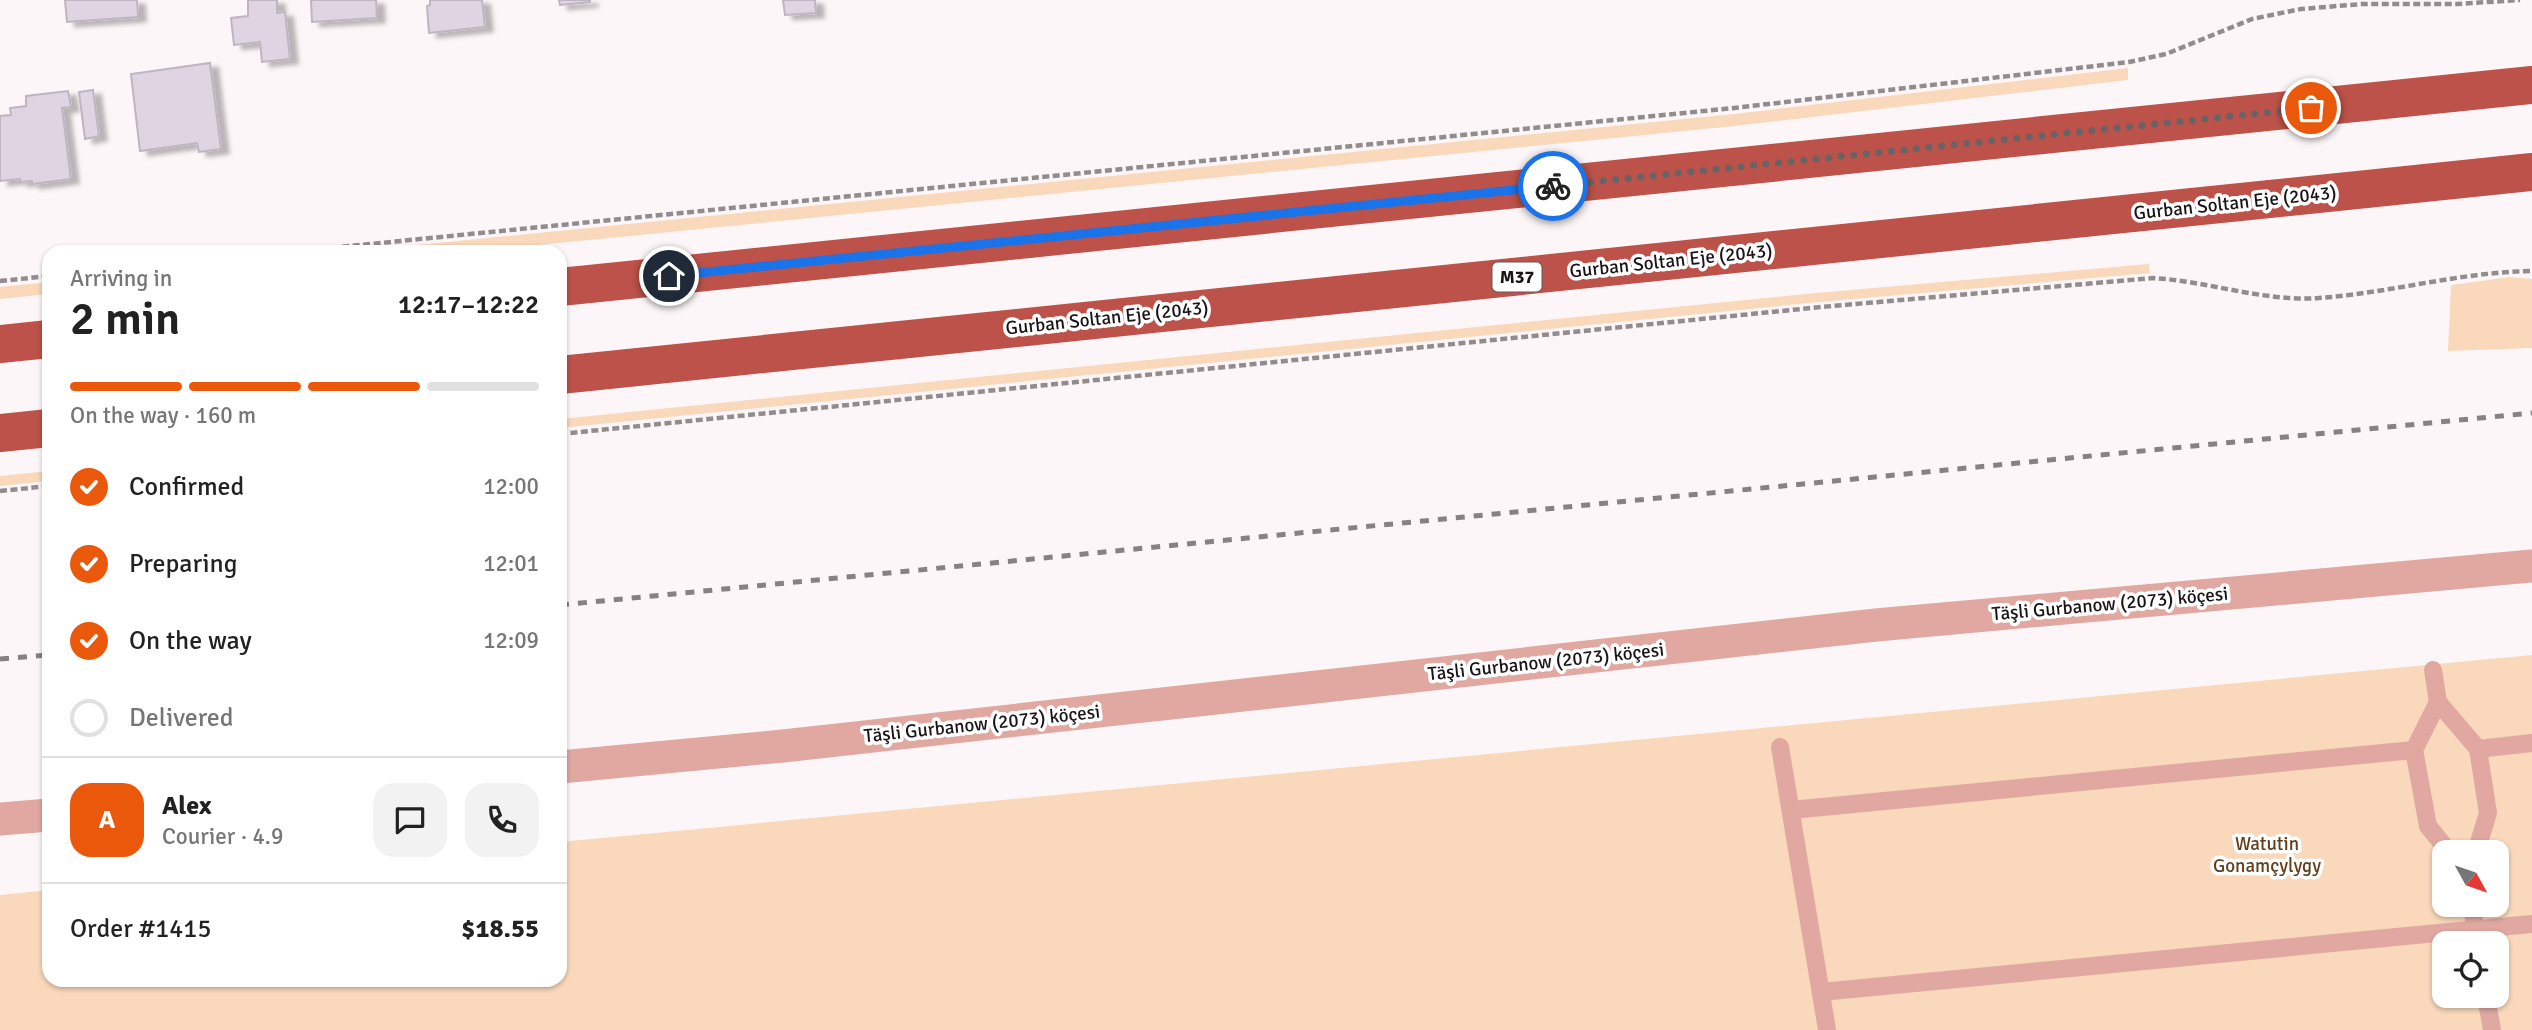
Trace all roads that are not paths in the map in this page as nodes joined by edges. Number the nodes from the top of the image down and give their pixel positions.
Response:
1 (2532, 85) edge
2 (2532, 172) edge
3 (567, 286) edge
4 (42, 340) edge
5 (0, 344) edge
6 (567, 374) edge
7 (42, 429) edge
8 (0, 433) edge
9 (2532, 566) edge
10 (2433, 670) dead end
11 (2438, 702) junction
12 (2532, 743) edge
13 (1780, 747) dead end
14 (2478, 749) junction
15 (2414, 750) junction
16 (567, 766) edge
17 (1791, 810) junction
18 (42, 816) edge
19 (0, 819) edge
20 (2439, 840) edge
21 (2480, 840) edge
22 (2532, 924) edge
23 (2499, 931) edge
24 (2432, 940) edge
25 (1821, 992) junction
26 (2488, 1008) edge
27 (1827, 1030) edge
28 (2492, 1030) edge

1 - 3 highway
2 - 6 highway, Gurban Soltan Eje (2043) / M37
4 - 5 highway
7 - 8 highway
9 - 16 street, Täşli Gurbanow (2073) köçesi
10 - 11 lane
11 - 14 lane
11 - 15 lane
12 - 14 lane
13 - 17 lane
14 - 21 lane
15 - 17 lane
15 - 20 lane
17 - 25 lane
18 - 19 street
22 - 23 lane
24 - 25 lane
25 - 27 lane
26 - 28 lane

